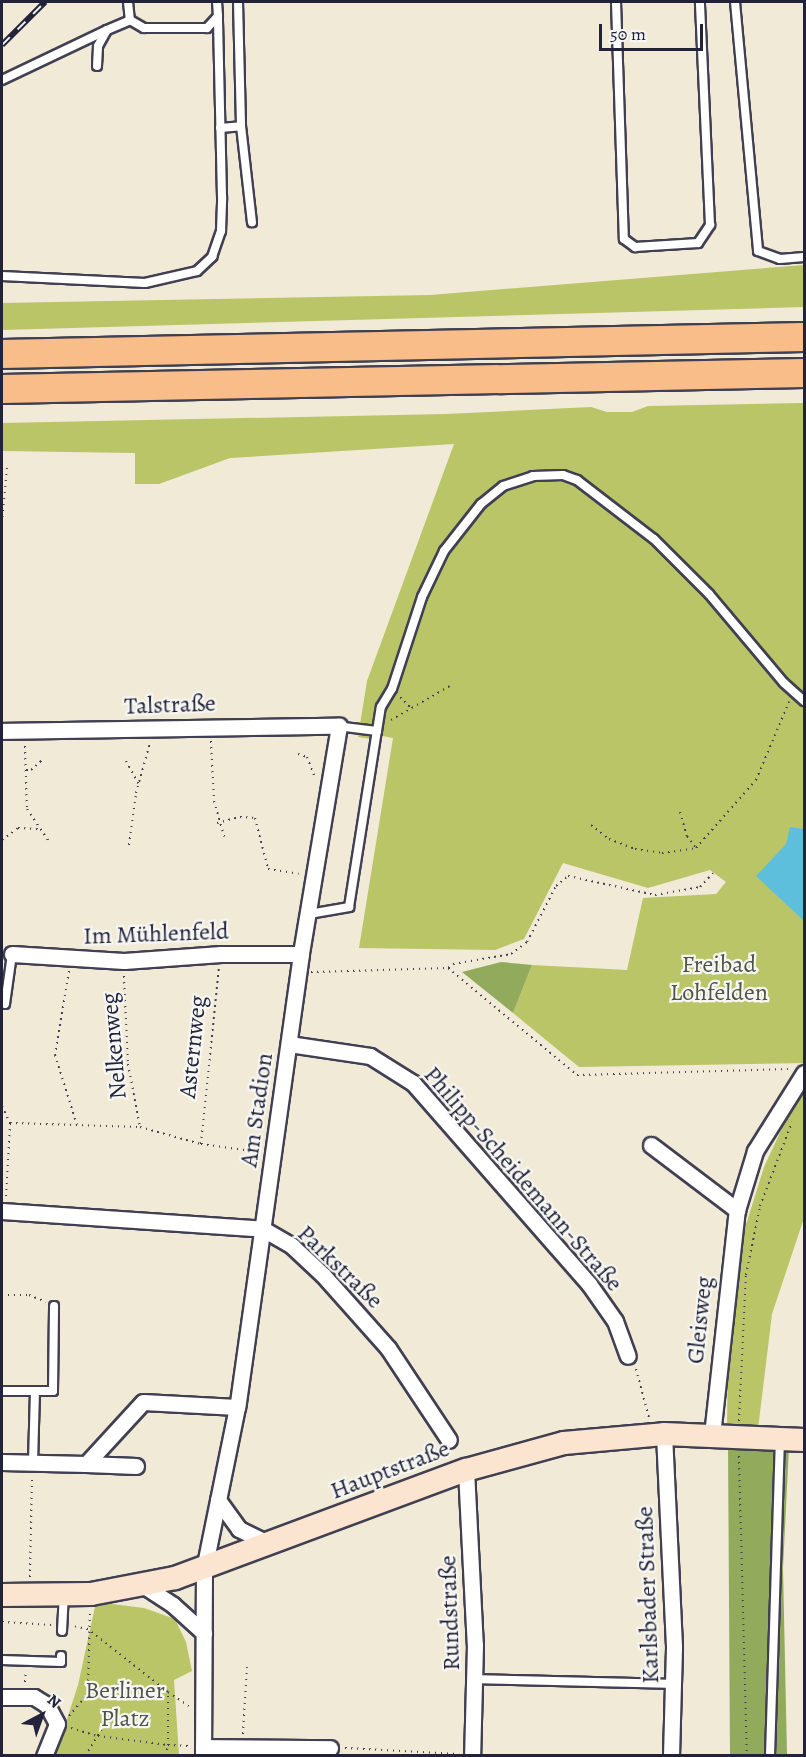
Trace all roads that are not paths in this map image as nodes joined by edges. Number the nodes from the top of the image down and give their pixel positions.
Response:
1 (128, 2) edge
2 (217, 2) edge
3 (238, 2) edge
4 (616, 2) edge
5 (700, 2) edge
6 (735, 2) edge
7 (218, 16) junction
8 (130, 20) junction
9 (107, 30) junction
10 (97, 66) dead end
11 (2, 80) edge
12 (241, 126) junction
13 (220, 128) junction
14 (252, 222) dead end
15 (804, 257) edge
16 (2, 276) edge
17 (804, 337) edge
18 (2, 354) edge
19 (804, 373) edge
20 (2, 389) edge
21 (804, 701) edge
22 (339, 726) junction
23 (2, 731) edge
24 (377, 732) junction
25 (309, 914) junction
26 (12, 954) joint
27 (301, 954) junction
28 (5, 1004) dead end
29 (289, 1044) junction
30 (799, 1071) edge
31 (651, 1145) dead end
32 (737, 1210) junction
33 (4, 1211) edge
34 (263, 1229) junction
35 (54, 1306) road end
36 (628, 1356) road end
37 (2, 1391) edge
38 (34, 1391) junction
39 (237, 1407) junction
40 (657, 1434) junction
41 (712, 1435) junction
42 (780, 1439) junction
43 (449, 1440) road end
44 (804, 1440) edge
45 (2, 1462) edge
46 (33, 1463) junction
47 (86, 1464) junction
48 (136, 1466) dead end
49 (466, 1470) junction
50 (218, 1500) junction
51 (270, 1544) junction
52 (204, 1569) junction
53 (141, 1584) junction
54 (2, 1595) edge
55 (64, 1595) junction
56 (63, 1628) road end
57 (204, 1633) junction
58 (61, 1656) dead end
59 (2, 1660) edge
60 (475, 1679) junction
61 (673, 1684) junction
62 (2, 1697) edge
63 (330, 1748) road end
64 (203, 1751) edge
65 (44, 1755) edge
66 (472, 1755) edge
67 (671, 1755) edge
68 (770, 1755) edge

1 - 8 lane
2 - 7 lane
3 - 12 lane
4 - 5 lane
6 - 15 lane
7 - 8 lane
7 - 13 lane
8 - 9 lane
9 - 10 lane
9 - 11 lane
12 - 13 lane
12 - 14 lane
13 - 16 lane
17 - 18 highway
19 - 20 highway
21 - 24 lane
22 - 23 street, Talstraße
22 - 24 lane
22 - 25 street, Am Stadion
24 - 25 lane
25 - 27 street, Am Stadion
26 - 27 street, Im Mühlenfeld
26 - 28 lane
27 - 29 street, Am Stadion
29 - 34 street, Am Stadion
29 - 36 street, Philipp-Scheidemann-Straße
30 - 32 street, Gleisweg
31 - 32 street
32 - 41 street, Gleisweg
33 - 34 street, Parkstraße
34 - 39 street, Am Stadion
34 - 43 street, Parkstraße
35 - 38 lane
37 - 38 lane
38 - 46 lane
39 - 47 street
39 - 50 street, Am Stadion
40 - 41 main road, Hauptstraße
40 - 49 main road, Hauptstraße
40 - 61 street, Karlsbader Straße
41 - 42 main road, Hauptstraße
42 - 44 main road, Hauptstraße
42 - 68 lane
45 - 46 street
46 - 47 street
47 - 48 street
49 - 51 main road, Hauptstraße
49 - 60 street, Rundstraße
50 - 51 street
50 - 52 street, Am Stadion
51 - 52 main road, Hauptstraße
52 - 53 main road, Hauptstraße
52 - 57 street, Am Stadion
53 - 55 main road, Hauptstraße
53 - 57 street
54 - 55 main road, Hauptstraße
55 - 56 lane
57 - 64 street, Am Stadion
58 - 59 lane
60 - 61 lane
60 - 66 street, Rundstraße
61 - 67 street, Karlsbader Straße
62 - 65 street
63 - 64 street

